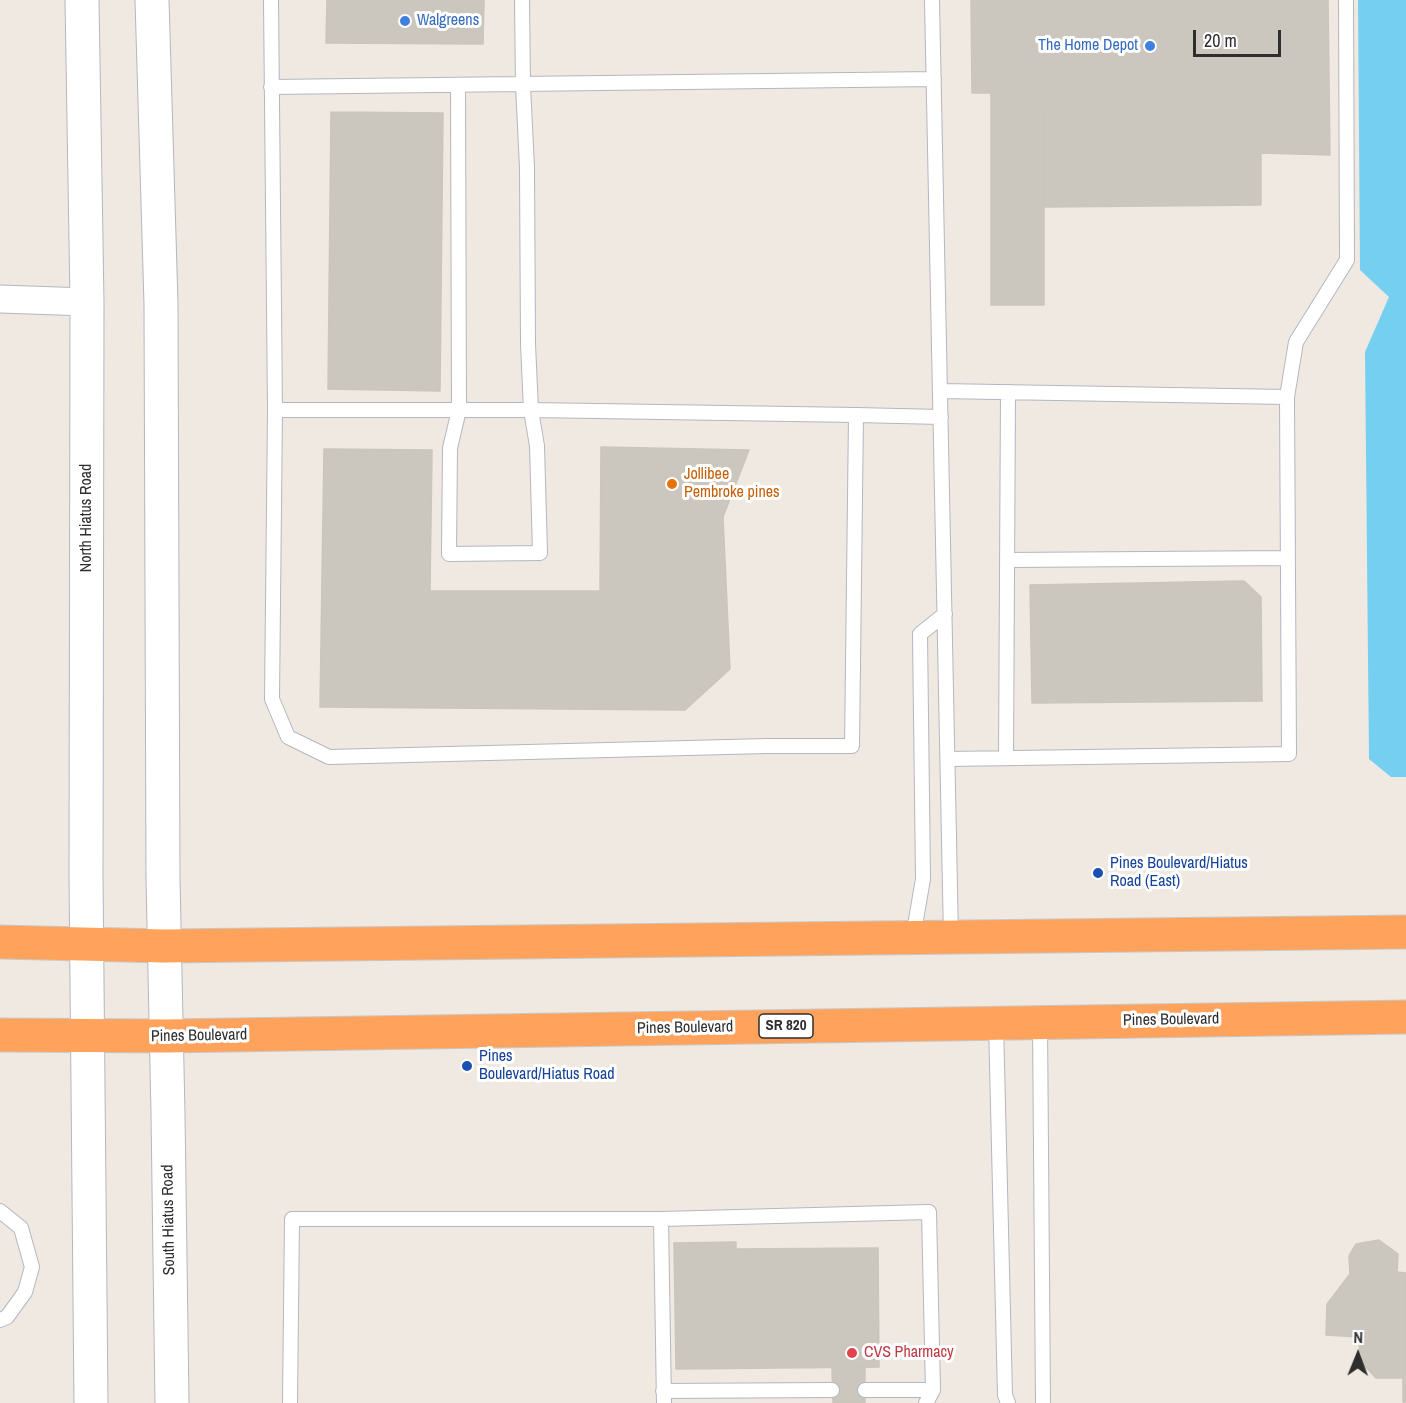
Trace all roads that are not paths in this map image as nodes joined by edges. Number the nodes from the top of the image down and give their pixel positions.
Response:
1 (82, 0) edge
2 (152, 0) edge
3 (271, 0) edge
4 (522, 0) edge
5 (933, 0) edge
6 (1346, 0) edge
7 (934, 79) junction
8 (523, 85) junction
9 (458, 86) junction
10 (271, 87) junction
11 (0, 299) edge
12 (87, 302) junction
13 (941, 391) junction
14 (1008, 392) junction
15 (1287, 397) junction
16 (275, 410) junction
17 (459, 410) junction
18 (531, 411) junction
19 (856, 415) junction
20 (941, 417) junction
21 (1288, 558) junction
22 (1007, 560) junction
23 (945, 614) junction
24 (1006, 758) junction
25 (948, 759) junction
26 (1406, 932) edge
27 (913, 937) junction
28 (951, 937) junction
29 (0, 942) edge
30 (86, 944) junction
31 (164, 946) junction
32 (1406, 1017) edge
33 (1040, 1022) junction
34 (996, 1023) junction
35 (0, 1035) edge
36 (166, 1036) junction
37 (86, 1037) junction
38 (0, 1210) edge
39 (661, 1219) junction
40 (0, 1320) edge
41 (832, 1390) dead end
42 (865, 1390) dead end
43 (933, 1390) junction
44 (664, 1397) edge
45 (91, 1403) edge
46 (172, 1403) edge
47 (290, 1403) edge
48 (926, 1403) edge
49 (1008, 1403) edge
50 (1043, 1403) edge

1 - 12 main road, North Hiatus Road
2 - 31 main road
3 - 10 lane
4 - 8 lane
5 - 7 lane
6 - 15 lane
7 - 8 lane
7 - 13 lane
8 - 9 lane
8 - 18 lane
9 - 10 lane
9 - 17 lane
10 - 16 lane
11 - 12 street
12 - 30 main road, North Hiatus Road
13 - 14 lane
13 - 20 lane
14 - 15 lane
14 - 22 lane
15 - 21 lane
16 - 17 lane
16 - 19 lane
17 - 18 lane
17 - 18 lane
18 - 19 lane
19 - 20 lane
20 - 23 lane
21 - 22 lane
21 - 24 lane
22 - 24 lane
23 - 25 lane
23 - 27 lane
24 - 25 lane
25 - 28 lane
26 - 28 highway
27 - 28 highway
27 - 31 highway
29 - 30 highway
30 - 31 highway
30 - 37 main road, North Hiatus Road
31 - 36 main road
32 - 33 highway, Pines Boulevard / SR 820
33 - 34 highway, Pines Boulevard / SR 820
33 - 50 lane
34 - 36 highway, Pines Boulevard / SR 820
34 - 49 lane
35 - 37 highway, Pines Boulevard / SR 820
36 - 37 highway, Pines Boulevard / SR 820
36 - 46 main road, South Hiatus Road
37 - 45 main road
38 - 40 lane
39 - 43 lane
39 - 44 lane
39 - 47 lane
41 - 44 lane
42 - 43 lane
43 - 48 lane

